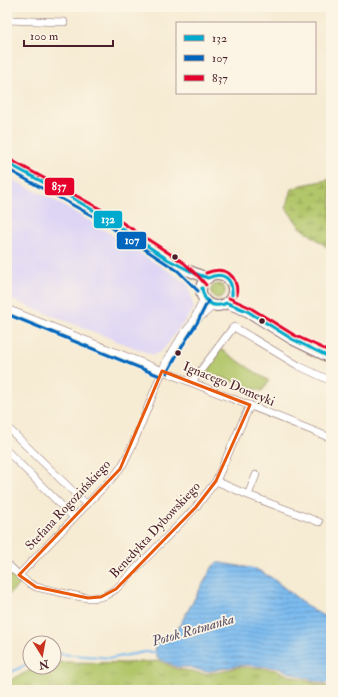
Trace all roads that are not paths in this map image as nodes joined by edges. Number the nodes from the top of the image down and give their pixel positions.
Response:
1 (7, 20) edge
2 (64, 22) dead end
3 (7, 163) edge
4 (181, 267) junction
5 (208, 278) junction
6 (202, 288) junction
7 (204, 299) junction
8 (230, 299) junction
9 (213, 306) junction
10 (7, 310) edge
11 (190, 326) junction
12 (331, 358) edge
13 (162, 371) junction
14 (331, 381) edge
15 (192, 382) junction
16 (250, 405) junction
17 (7, 427) edge
18 (331, 438) edge
19 (7, 451) edge
20 (256, 475) dead end
21 (216, 481) junction
22 (248, 495) junction
23 (87, 505) junction
24 (74, 518) junction
25 (319, 522) dead end
26 (7, 564) edge
27 (19, 575) junction

1 - 2 street
3 - 4 main road
4 - 5 main road
4 - 6 main road
5 - 6 main road
5 - 8 main road
6 - 7 main road
7 - 9 main road
7 - 11 street, Stefana Rogozińskiego
8 - 9 main road
8 - 12 main road
9 - 11 street, Stefana Rogozińskiego
10 - 13 street, Ignacego Domeyki
11 - 13 street, Stefana Rogozińskiego
13 - 15 street, Ignacego Domeyki
13 - 23 street, Stefana Rogozińskiego
14 - 15 street
15 - 16 street, Ignacego Domeyki
16 - 18 street, Ignacego Domeyki
16 - 21 street, Benedykta Dybowskiego
17 - 23 street
19 - 24 street
20 - 22 street
21 - 22 street, Benedykta Dybowskiego
21 - 27 street, Benedykta Dybowskiego
22 - 25 street, Benedykta Dybowskiego
23 - 24 street, Stefana Rogozińskiego
24 - 27 street, Stefana Rogozińskiego
26 - 27 street

